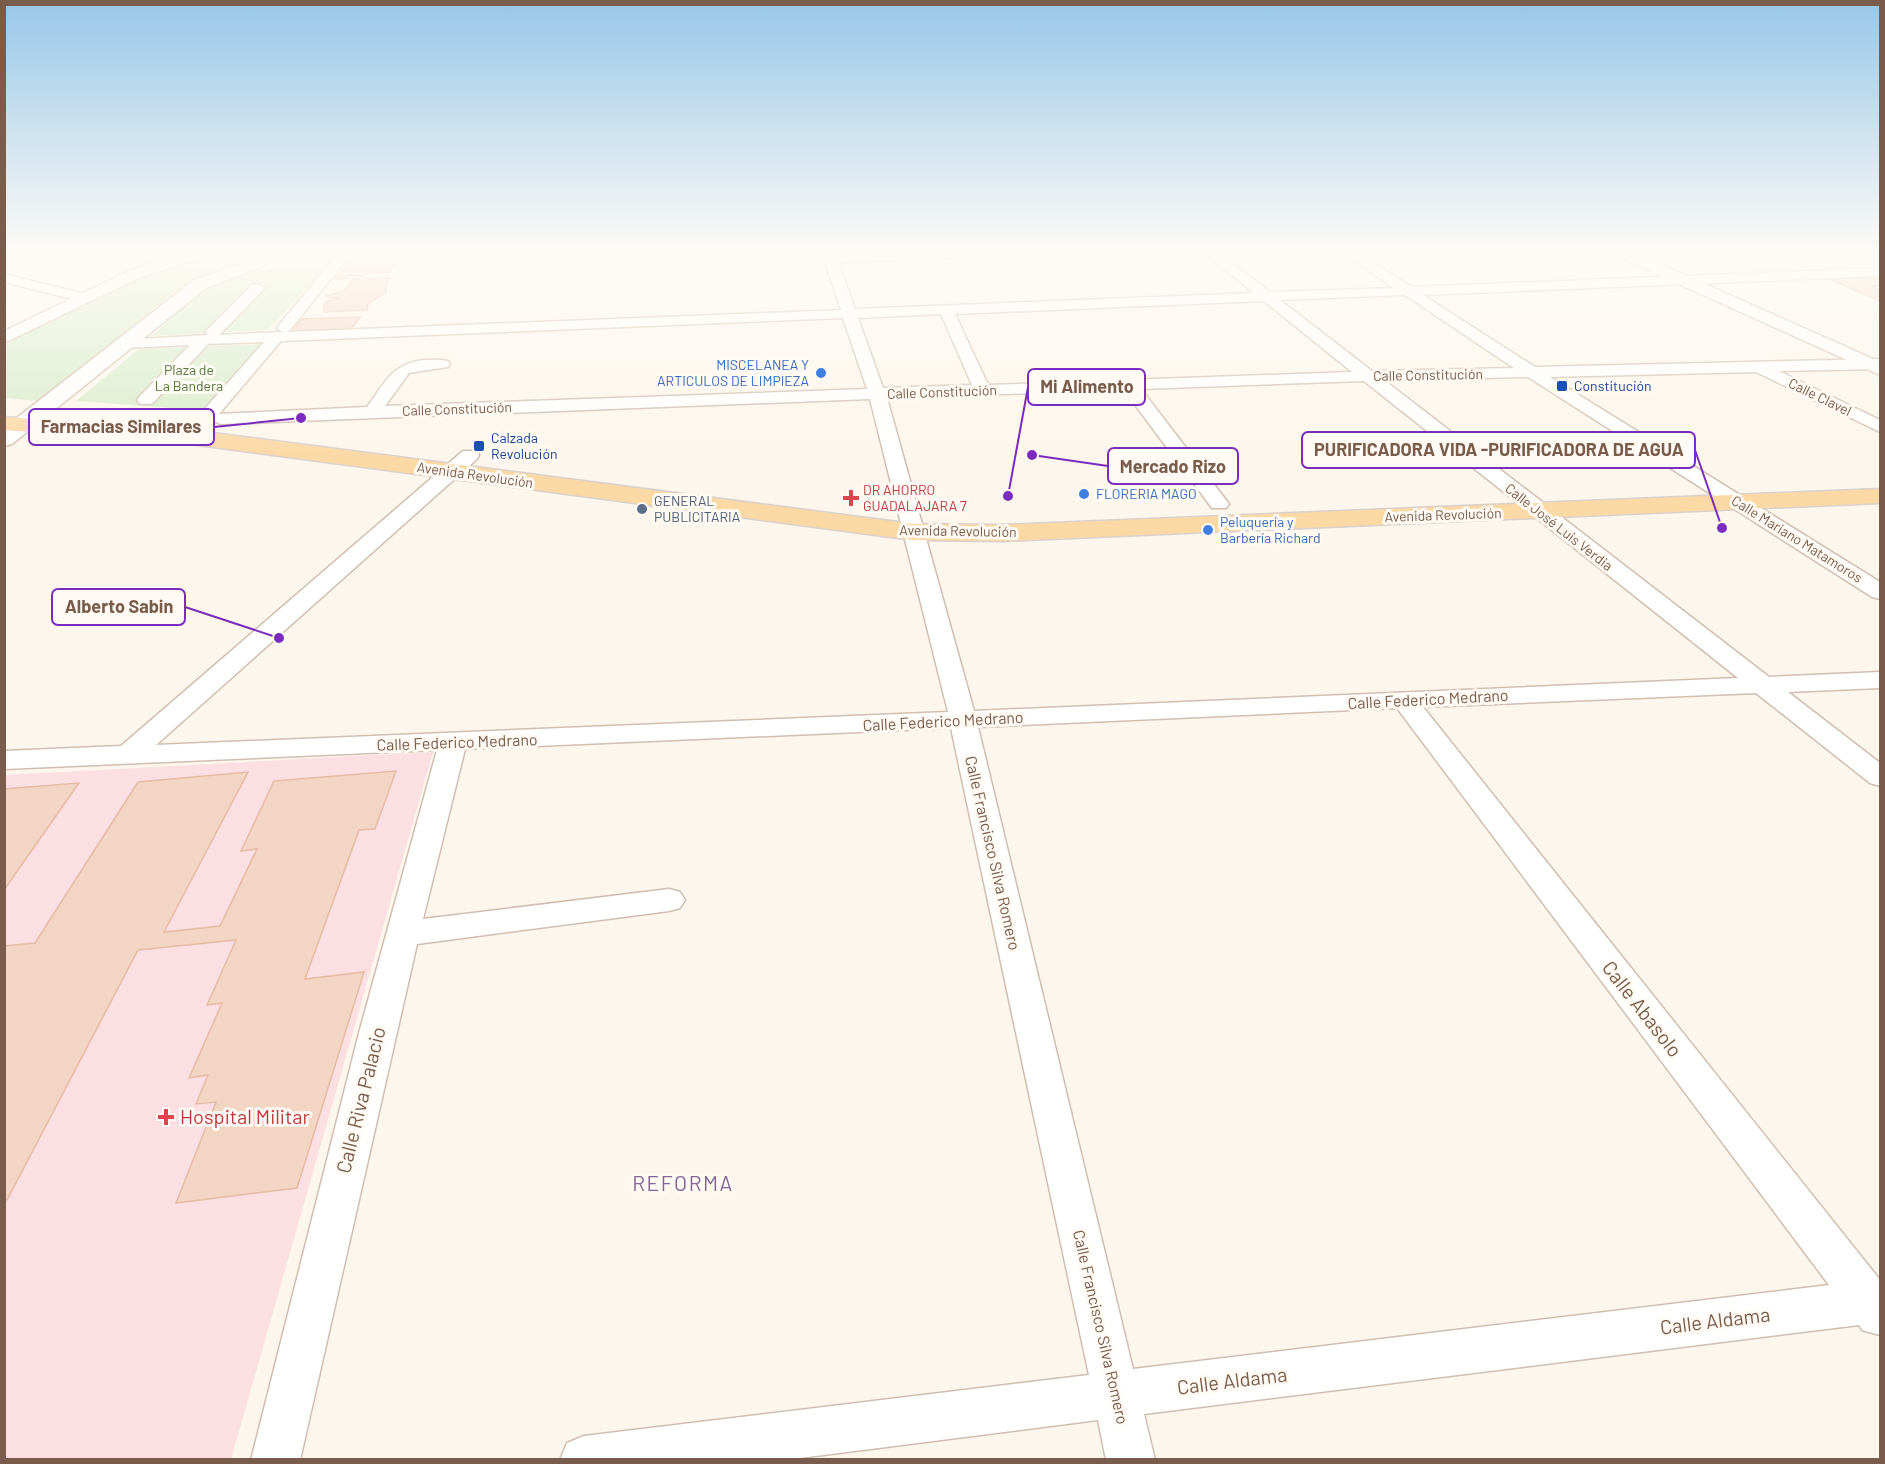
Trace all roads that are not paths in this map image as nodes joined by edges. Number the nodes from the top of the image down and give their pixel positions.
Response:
1 (37, 321) edge
2 (153, 321) edge
3 (224, 321) edge
4 (289, 321) edge
5 (618, 321) edge
6 (852, 321) edge
7 (951, 321) edge
8 (1298, 321) edge
9 (1454, 321) edge
10 (1776, 321) edge
11 (280, 332) junction
12 (4, 338) edge
13 (125, 343) junction
14 (442, 364) dead end
15 (1877, 366) edge
16 (1759, 367) junction
17 (1531, 372) junction
18 (1367, 376) junction
19 (1129, 385) junction
20 (983, 391) junction
21 (877, 394) junction
22 (4, 405) edge
23 (154, 407) joint
24 (42, 408) junction
25 (372, 411) junction
26 (184, 415) dead end
27 (214, 418) junction
28 (1881, 427) edge
29 (10, 429) edge
30 (470, 455) junction
31 (450, 471) junction
32 (1881, 477) edge
33 (1708, 484) junction
34 (1514, 492) junction
35 (1881, 496) edge
36 (1737, 502) junction
37 (1219, 504) junction
38 (1539, 511) junction
39 (910, 522) junction
40 (1881, 592) edge
41 (1881, 680) edge
42 (1763, 684) junction
43 (1404, 700) junction
44 (963, 720) junction
45 (453, 742) junction
46 (128, 755) junction
47 (4, 760) edge
48 (1881, 777) edge
49 (669, 900) dead end
50 (403, 934) junction
51 (1877, 1307) edge
52 (1116, 1395) junction
53 (275, 1460) edge
54 (584, 1460) edge
55 (1131, 1460) edge

1 - 12 main road
2 - 13 main road
3 - 23 street
4 - 11 street
5 - 11 street
6 - 21 street, Calle Francisco Silva Romero
7 - 20 street
8 - 18 street, Calle José Luis Verdia
9 - 17 street, Calle Mariano Matamoros
10 - 15 main road
11 - 13 street
11 - 27 street
13 - 24 main road
14 - 25 street
15 - 16 street, Calle Constitución
16 - 17 street, Calle Constitución
16 - 28 street, Calle Clavel
17 - 18 street, Calle Constitución
17 - 33 street, Calle Mariano Matamoros
18 - 19 street, Calle Constitución
18 - 34 street, Calle José Luis Verdia
19 - 20 street, Calle Constitución
19 - 37 street
20 - 21 street, Calle Constitución
21 - 25 street, Calle Constitución
21 - 39 street, Calle Francisco Silva Romero
22 - 24 main road
23 - 24 main road
24 - 29 main road
25 - 27 street, Calle Constitución
26 - 27 main road, Avenida Revolución
27 - 30 main road, Avenida Revolución
29 - 31 main road, Avenida Revolución
30 - 31 street
30 - 39 main road, Avenida Revolución
31 - 39 main road, Avenida Revolución
31 - 46 street
32 - 33 main road, Avenida Revolución
33 - 34 main road, Avenida Revolución
33 - 36 street, Calle Mariano Matamoros
34 - 37 main road, Avenida Revolución
34 - 38 street, Calle José Luis Verdia
35 - 36 main road, Avenida Revolución
36 - 38 main road, Avenida Revolución
36 - 40 street, Calle Mariano Matamoros
37 - 39 main road, Avenida Revolución
38 - 39 main road, Avenida Revolución
38 - 42 street, Calle José Luis Verdia
39 - 44 street, Calle Francisco Silva Romero
41 - 42 street, Calle Federico Medrano
42 - 43 street, Calle Federico Medrano
42 - 48 street, Calle José Luis Verdia
43 - 44 street, Calle Federico Medrano
43 - 51 street, Calle Abasolo
44 - 45 street, Calle Federico Medrano
44 - 52 street, Calle Francisco Silva Romero
45 - 46 street, Calle Federico Medrano
45 - 50 street, Calle Riva Palacio
46 - 47 street, Calle Federico Medrano
49 - 50 street
50 - 53 street, Calle Riva Palacio
51 - 52 street, Calle Aldama
52 - 54 street, Calle Aldama
52 - 55 street, Calle Francisco Silva Romero

